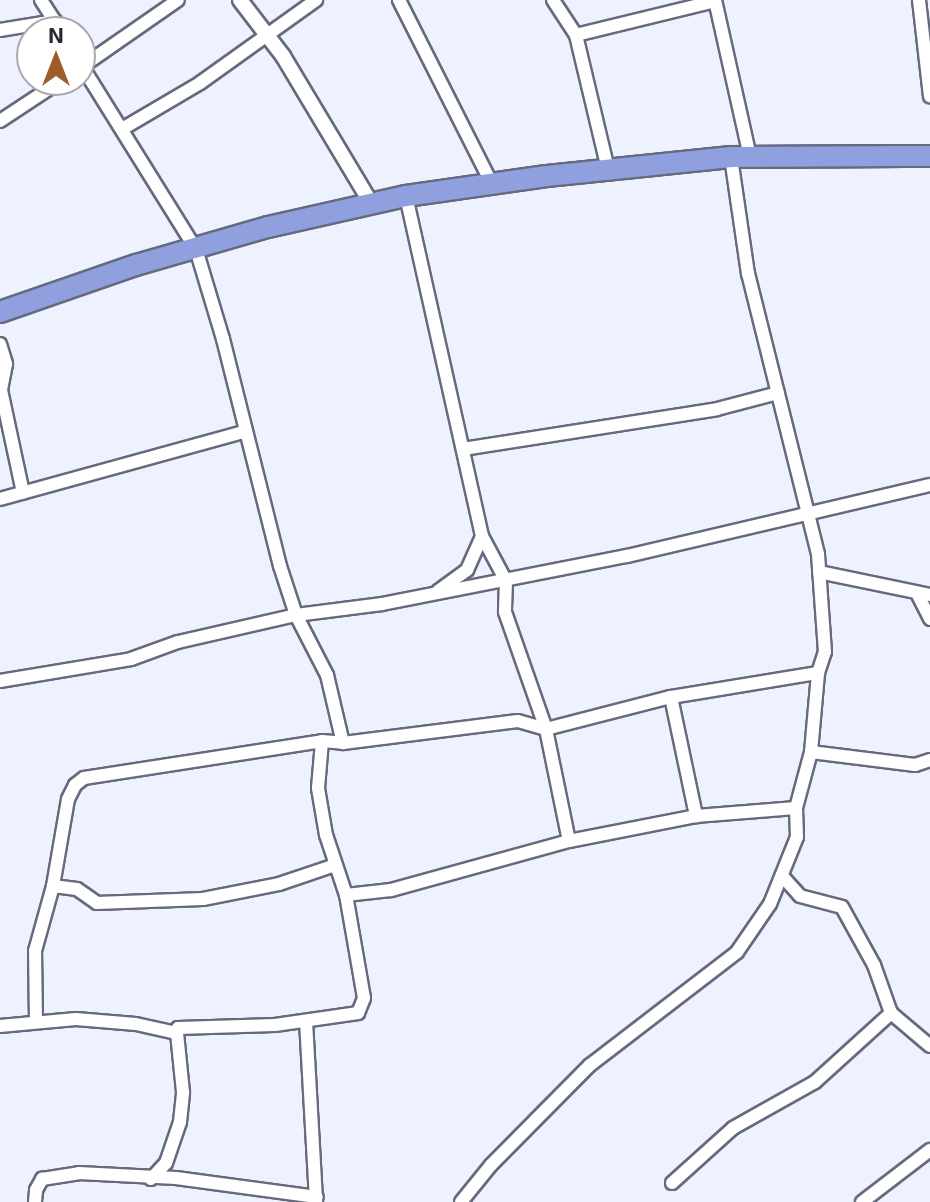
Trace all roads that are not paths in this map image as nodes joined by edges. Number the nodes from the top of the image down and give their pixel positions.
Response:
1 (178, 0) edge
2 (240, 0) edge
3 (316, 0) edge
4 (399, 0) edge
5 (553, 0) edge
6 (919, 0) edge
7 (715, 1) edge
8 (266, 34) junction
9 (576, 35) junction
10 (96, 56) edge
11 (96, 89) edge
12 (38, 96) edge
13 (930, 96) edge
14 (0, 121) edge
15 (122, 129) junction
16 (930, 156) edge
17 (741, 157) junction
18 (608, 169) junction
19 (492, 184) junction
20 (406, 196) junction
21 (371, 203) junction
22 (196, 249) junction
23 (0, 312) edge
24 (0, 344) edge
25 (778, 393) junction
26 (243, 432) junction
27 (463, 449) junction
28 (930, 485) edge
29 (23, 493) junction
30 (0, 499) edge
31 (810, 514) junction
32 (482, 536) junction
33 (819, 572) junction
34 (506, 581) junction
35 (431, 594) junction
36 (924, 595) edge
37 (296, 615) junction
38 (930, 619) edge
39 (818, 673) junction
40 (0, 681) edge
41 (671, 697) junction
42 (546, 729) junction
43 (322, 741) junction
44 (343, 743) junction
45 (811, 752) junction
46 (930, 760) edge
47 (796, 808) junction
48 (696, 816) junction
49 (569, 841) junction
50 (335, 865) junction
51 (783, 877) junction
52 (53, 886) junction
53 (346, 895) junction
54 (891, 1013) junction
55 (36, 1021) junction
56 (306, 1021) junction
57 (0, 1026) edge
58 (177, 1033) junction
59 (930, 1046) edge
60 (930, 1150) edge
61 (151, 1179) junction
62 (672, 1183) dead end
63 (316, 1199) edge
64 (35, 1202) edge
65 (461, 1202) edge
66 (862, 1202) edge

1 - 10 street
2 - 8 street
3 - 8 street
4 - 19 street
5 - 9 street
6 - 13 street
7 - 9 street
7 - 17 street
8 - 15 street
8 - 21 street
9 - 18 street
11 - 15 street
12 - 14 street
15 - 22 street
16 - 17 highway
17 - 18 highway
17 - 25 street
18 - 19 highway
19 - 20 highway
20 - 21 highway
20 - 27 street
21 - 22 highway
22 - 23 highway
22 - 26 street
24 - 29 street
25 - 27 street
25 - 31 street
26 - 29 street
26 - 37 street
27 - 32 street
28 - 31 street
29 - 30 street
31 - 33 street
31 - 34 street
32 - 34 street
32 - 35 street
33 - 36 street
33 - 39 street
34 - 35 street
34 - 42 street
35 - 37 street
36 - 38 street
37 - 40 street
37 - 44 street
39 - 41 street
39 - 45 street
41 - 42 street
41 - 48 street
42 - 44 street
42 - 49 street
43 - 44 street
43 - 50 street
43 - 52 street
45 - 46 street
45 - 47 street
47 - 48 street
47 - 51 street
48 - 49 street
49 - 53 street
50 - 52 street
50 - 53 street
51 - 54 street
51 - 65 street
52 - 55 street
53 - 56 street
54 - 59 street
54 - 62 street
55 - 57 street
55 - 58 street
56 - 58 street
56 - 63 street
58 - 61 street
60 - 66 street
61 - 63 street
61 - 64 street

